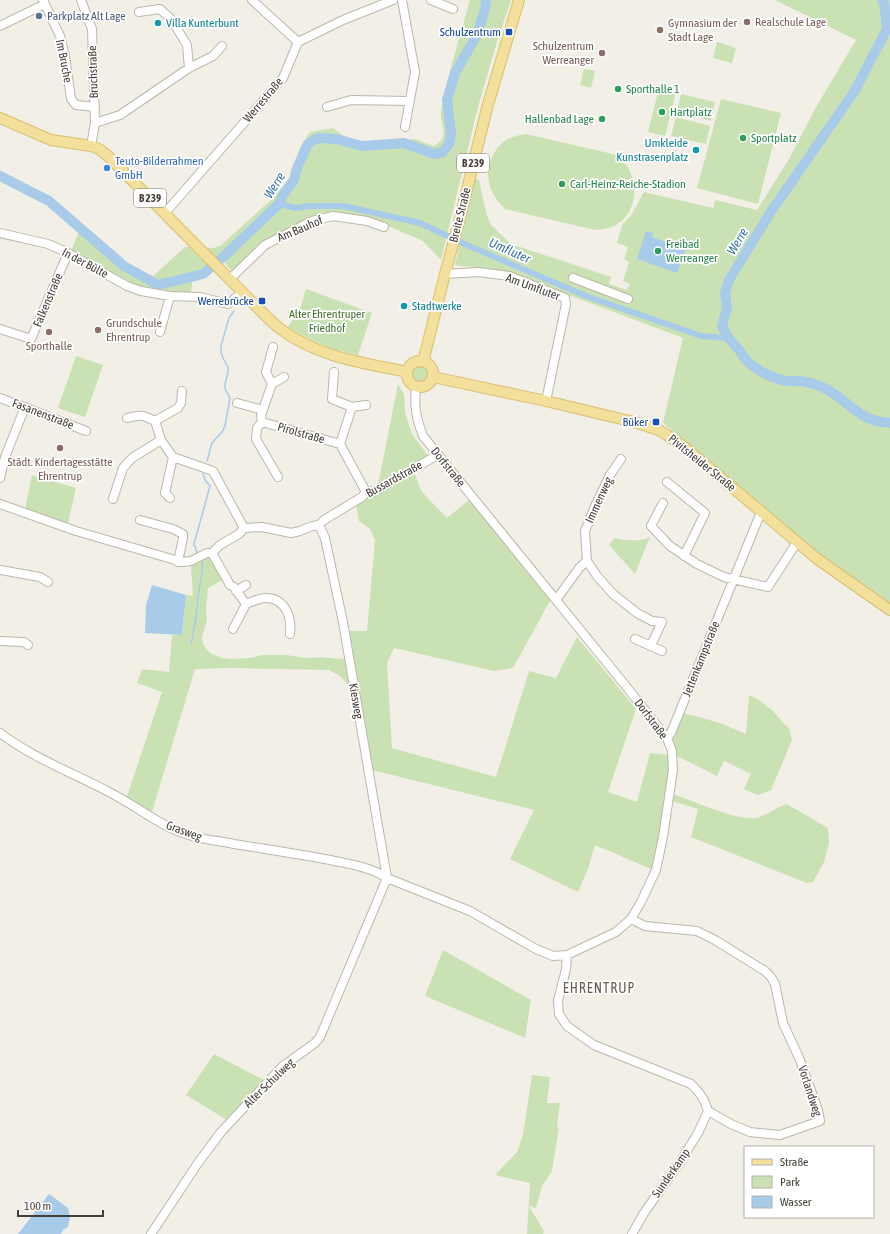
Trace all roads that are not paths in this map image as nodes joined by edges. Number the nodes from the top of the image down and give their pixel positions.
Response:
1 (81, 0) edge
2 (252, 0) edge
3 (393, 0) edge
4 (402, 0) edge
5 (431, 0) edge
6 (519, 0) edge
7 (44, 2) edge
8 (453, 9) dead end
9 (139, 12) dead end
10 (0, 26) edge
11 (298, 42) junction
12 (222, 46) dead end
13 (189, 68) junction
14 (409, 101) junction
15 (94, 107) junction
16 (327, 107) dead end
17 (0, 118) edge
18 (95, 123) junction
19 (405, 127) dead end
20 (91, 146) junction
21 (165, 213) junction
22 (384, 228) dead end
23 (0, 233) edge
24 (68, 253) junction
25 (445, 274) junction
26 (574, 278) dead end
27 (229, 280) junction
28 (241, 292) junction
29 (170, 296) junction
30 (628, 299) dead end
31 (0, 329) edge
32 (160, 332) dead end
33 (273, 347) dead end
34 (423, 362) junction
35 (334, 372) dead end
36 (407, 372) junction
37 (284, 377) dead end
38 (433, 378) junction
39 (272, 384) junction
40 (416, 387) junction
41 (182, 391) dead end
42 (0, 398) edge
43 (546, 401) junction
44 (237, 403) dead end
45 (366, 405) dead end
46 (25, 407) junction
47 (352, 407) junction
48 (263, 410) junction
49 (127, 418) dead end
50 (155, 421) junction
51 (262, 422) junction
52 (86, 431) dead end
53 (161, 440) junction
54 (340, 444) junction
55 (437, 453) junction
56 (3, 456) edge
57 (173, 457) junction
58 (621, 459) dead end
59 (278, 477) dead end
60 (0, 478) edge
61 (668, 482) dead end
62 (366, 492) junction
63 (170, 498) dead end
64 (113, 499) dead end
65 (663, 503) dead end
66 (0, 504) edge
67 (762, 512) junction
68 (140, 520) dead end
69 (320, 525) junction
70 (244, 528) junction
71 (797, 542) junction
72 (212, 553) junction
73 (684, 556) junction
74 (588, 561) junction
75 (178, 562) junction
76 (0, 570) edge
77 (733, 580) junction
78 (48, 582) dead end
79 (246, 585) dead end
80 (236, 591) junction
81 (556, 600) junction
82 (246, 604) junction
83 (890, 610) edge
84 (233, 629) dead end
85 (290, 634) dead end
86 (635, 640) dead end
87 (0, 641) edge
88 (28, 645) dead end
89 (651, 646) junction
90 (662, 650) dead end
91 (0, 733) edge
92 (666, 738) junction
93 (387, 878) junction
94 (631, 919) junction
95 (567, 955) junction
96 (708, 1110) junction
97 (151, 1234) edge
98 (632, 1234) edge

1 - 15 street, Bruchstraße
2 - 11 street
3 - 11 street
4 - 14 street
5 - 8 street
6 - 25 main road, Breite Straße / B 239
7 - 10 street
7 - 15 street, Im Bruche
9 - 13 street
11 - 21 street, Werrestraße
12 - 13 street
13 - 18 street
14 - 16 street
14 - 19 street
15 - 18 street, Bruchstraße
17 - 20 main road, B 239
18 - 20 street, Bruchstraße
20 - 21 main road, B 239
21 - 27 main road, B 239
22 - 27 street, Am Bauhof
23 - 24 street, In der Bülte
24 - 29 street, In der Bülte
24 - 31 street, Falkenstraße
25 - 34 main road, Breite Straße / B 239
25 - 43 street, Am Umfluter
26 - 30 street
27 - 28 main road, B 239
28 - 29 street, In der Bülte
28 - 36 main road, B 239
29 - 32 street
33 - 39 street
34 - 36 main road
34 - 38 main road
35 - 47 street
36 - 40 main road
37 - 39 street
38 - 40 main road
38 - 43 main road, Pivitsheider Straße
39 - 48 street, Pirolstraße
40 - 55 street, Dorfstraße
41 - 50 street
42 - 46 street, Fasanenstraße
43 - 67 main road, Pivitsheider Straße
44 - 48 street
45 - 47 street
46 - 52 street, Fasanenstraße
46 - 56 street
47 - 54 street, Pirolstraße
48 - 51 street, Pirolstraße
49 - 50 street
50 - 53 street
51 - 54 street, Pirolstraße
51 - 59 street, Pirolstraße
53 - 57 street
53 - 64 street
54 - 62 street, Pirolstraße
55 - 62 street, Bussardstraße
55 - 81 street, Dorfstraße
56 - 60 street
57 - 63 street
57 - 70 street
58 - 74 street, Immenweg
61 - 73 street
62 - 69 street, Bussardstraße
65 - 73 street
66 - 75 street
67 - 71 main road, Pivitsheider Straße
67 - 77 street, Jettenkampstraße
68 - 75 street
69 - 70 street, Bussardstraße
69 - 93 street, Kiesweg
70 - 72 street
71 - 77 street
71 - 83 main road, Pivitsheider Straße
72 - 75 street
72 - 80 street
73 - 77 street
74 - 81 street
74 - 89 street, Immenweg
76 - 78 street
77 - 92 street, Jettenkampstraße
79 - 80 street
80 - 82 street
81 - 92 street, Dorfstraße
82 - 84 street
82 - 85 street
86 - 89 street
87 - 88 street
89 - 90 street
91 - 93 street, Grasweg
92 - 94 street, Dorfstraße
93 - 95 street, Dorfstraße
93 - 97 street, Alter Schulweg
94 - 95 street, Dorfstraße
94 - 96 street, Vorlandweg
95 - 96 street
96 - 98 street, Sunderkamp

